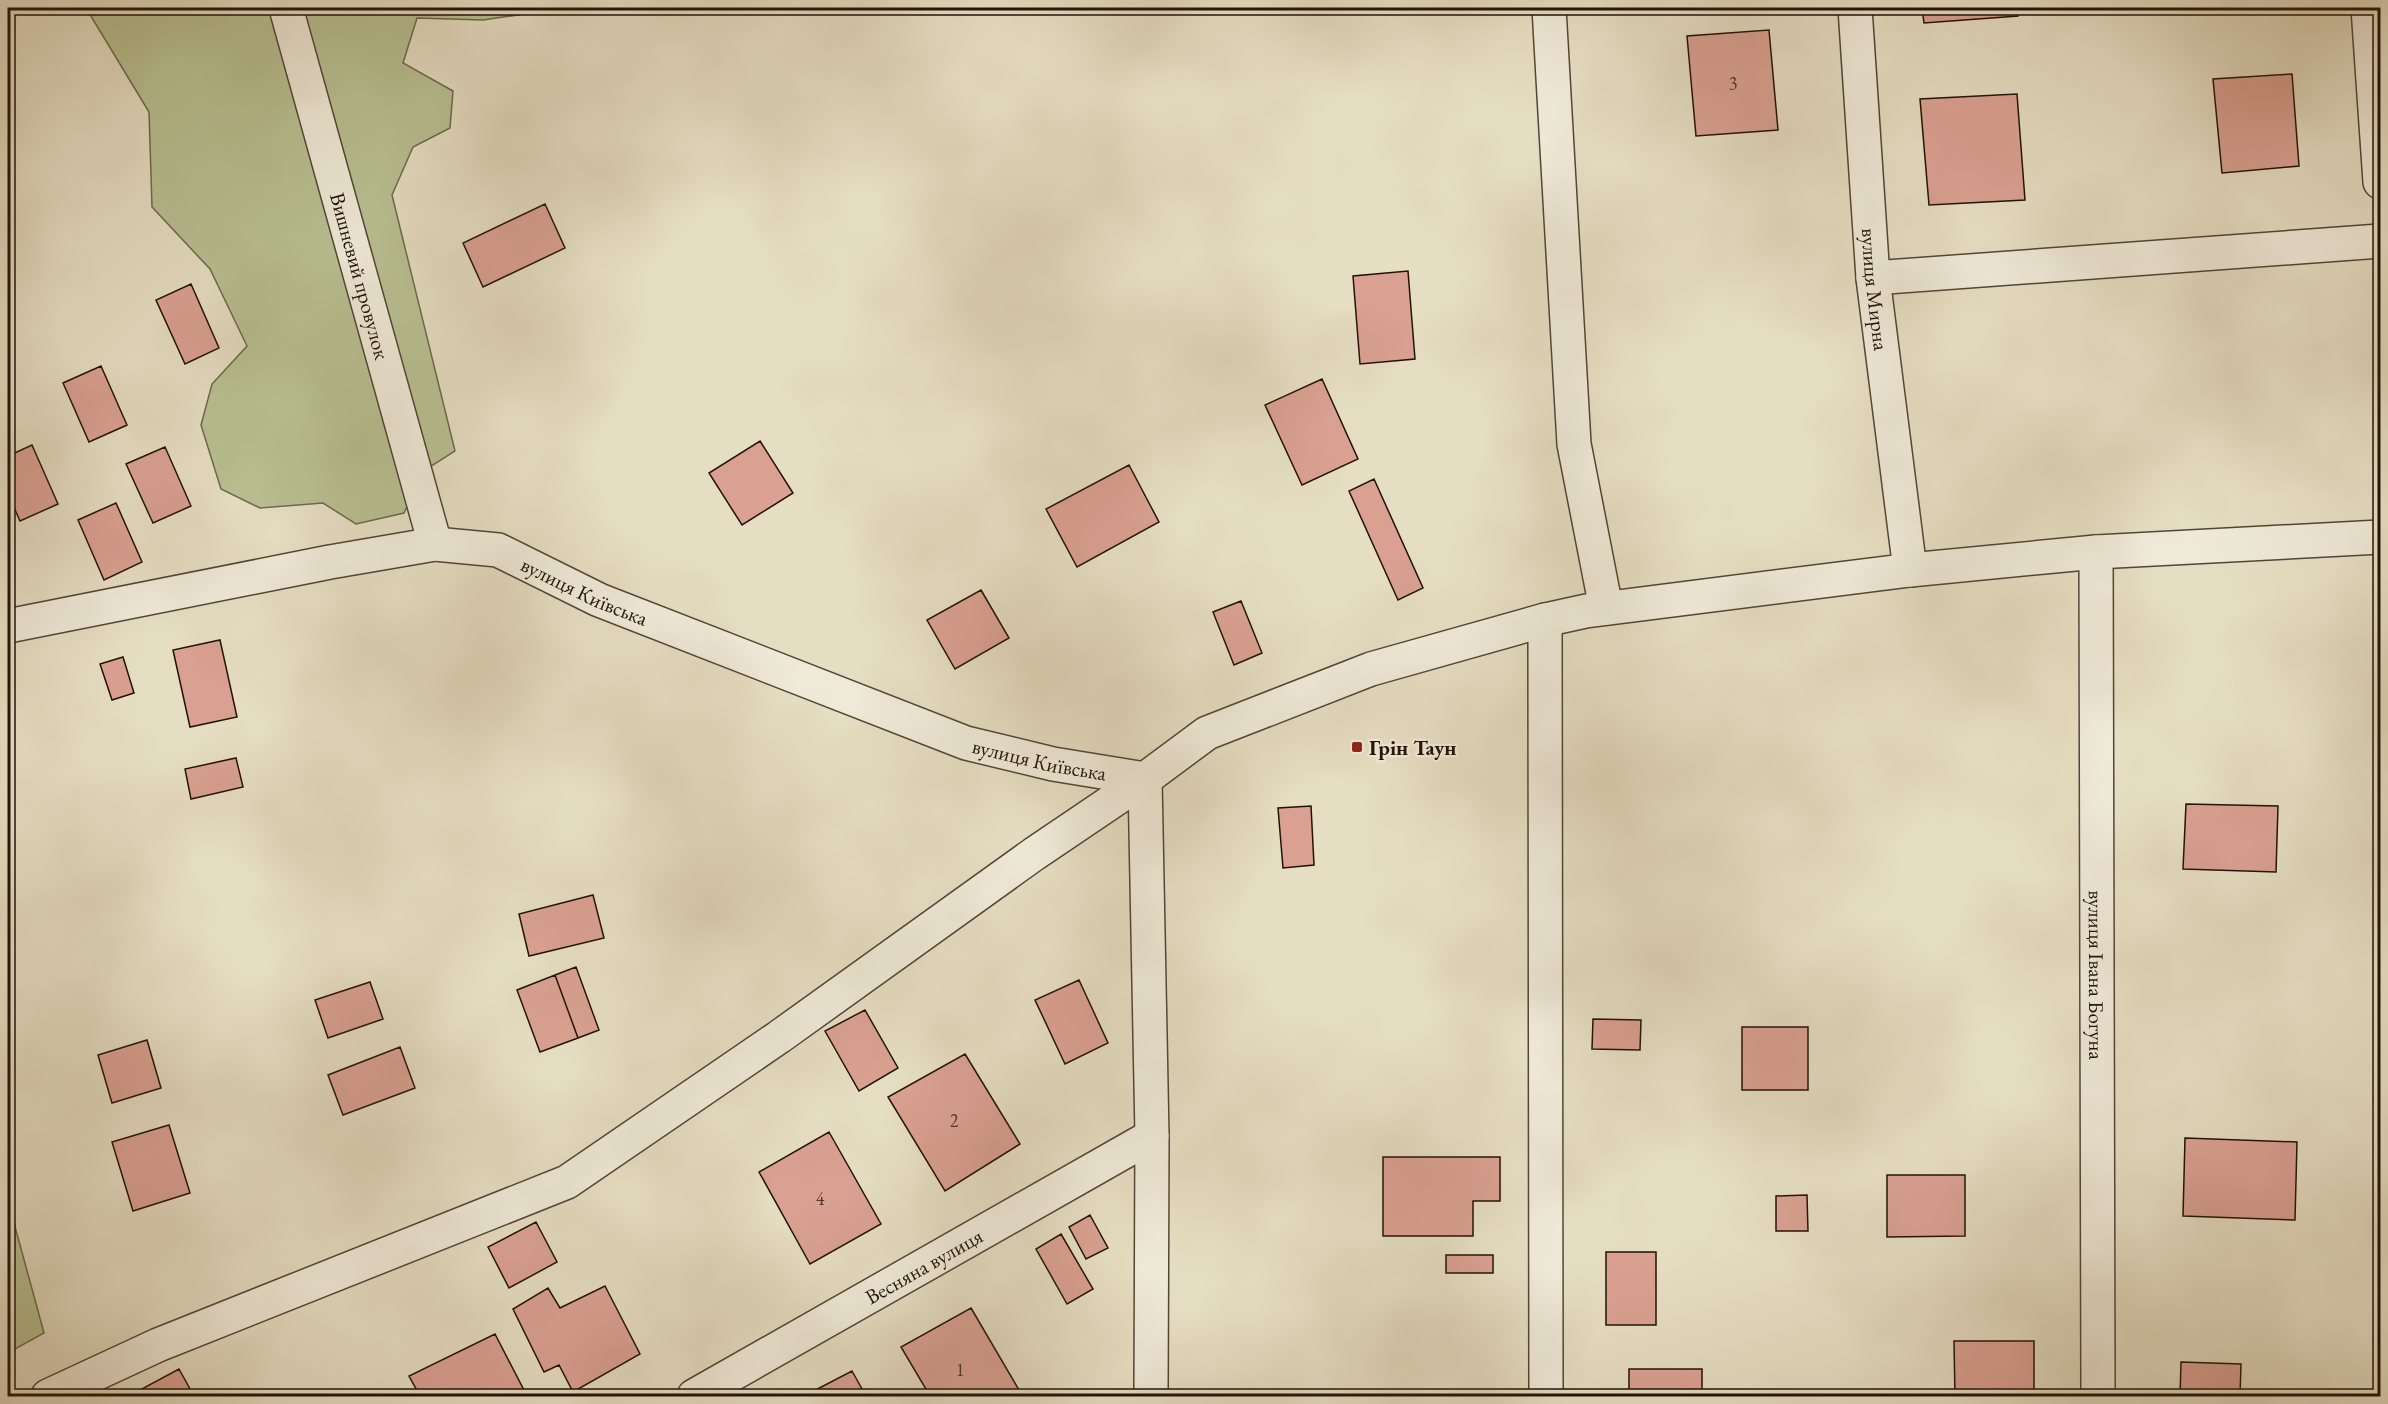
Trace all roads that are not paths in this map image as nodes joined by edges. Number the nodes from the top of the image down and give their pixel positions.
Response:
1 (286, 8) edge
2 (1549, 8) edge
3 (1855, 8) edge
4 (2368, 8) edge
5 (2380, 182) edge
6 (2380, 241) edge
7 (1873, 278) junction
8 (2380, 537) edge
9 (435, 544) junction
10 (2096, 552) junction
11 (1910, 570) junction
12 (1606, 608) junction
13 (1545, 620) junction
14 (8, 626) edge
15 (1145, 779) junction
16 (1152, 1136) junction
17 (48, 1396) edge
18 (694, 1396) edge
19 (1151, 1396) edge
20 (1546, 1396) edge
21 (2098, 1396) edge

1 - 9 street, Вишневий провулок
2 - 12 street
3 - 7 street, вулиця Мирна
4 - 5 street
6 - 7 street
7 - 11 street, вулиця Мирна
8 - 10 street
9 - 14 street, вулиця Київська
9 - 15 street, вулиця Київська
10 - 11 street
10 - 21 street, вулиця Івана Богуна
11 - 12 street
12 - 13 street
13 - 15 street
13 - 20 street
15 - 16 street
15 - 17 street
16 - 18 street, Весняна вулиця
16 - 19 street

